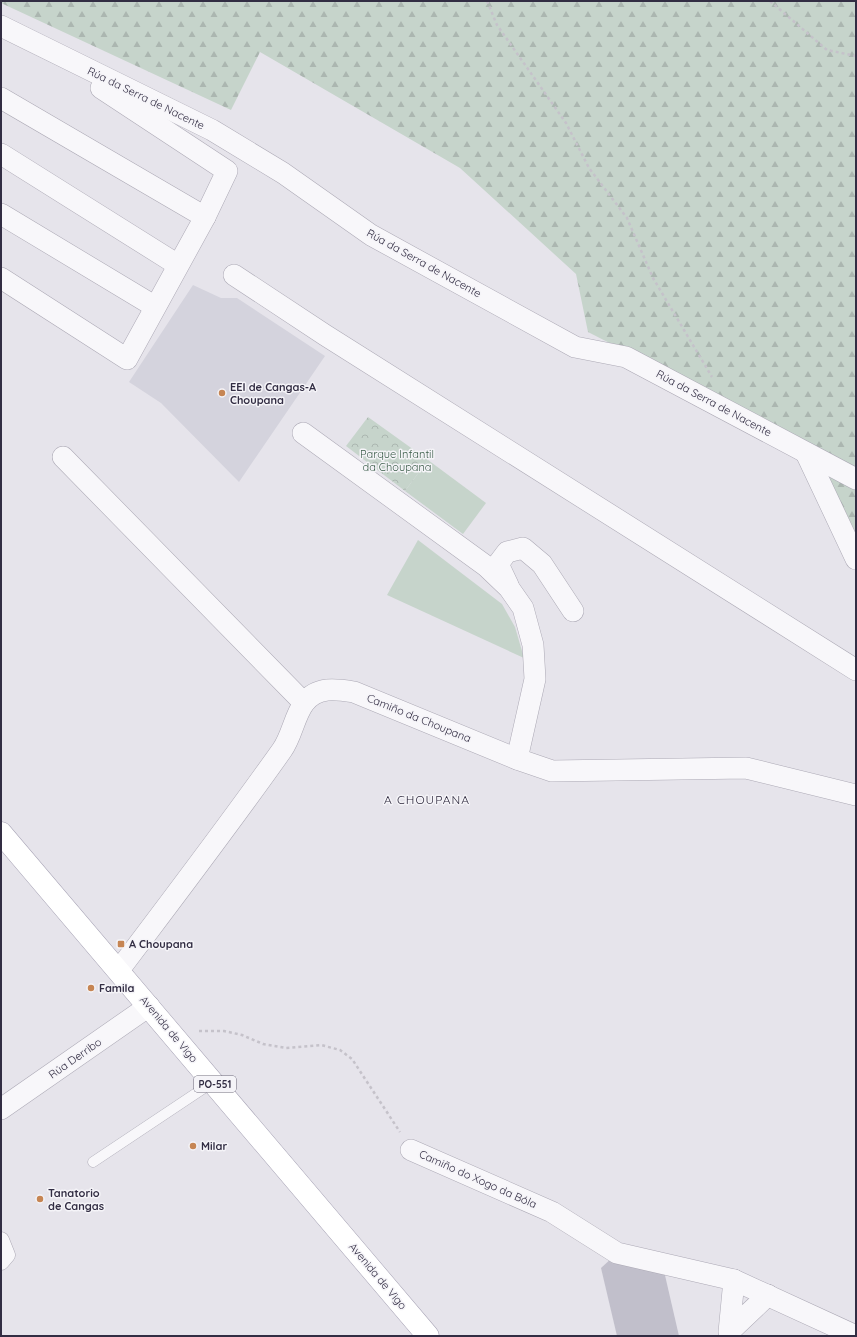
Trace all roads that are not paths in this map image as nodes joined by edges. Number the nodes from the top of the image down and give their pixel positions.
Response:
1 (1, 26) edge
2 (26, 38) junction
3 (1, 98) edge
4 (1, 154) edge
5 (1, 214) edge
6 (205, 218) junction
7 (178, 265) junction
8 (234, 275) dead end
9 (1, 278) edge
10 (154, 306) junction
11 (303, 433) dead end
12 (806, 453) junction
13 (63, 457) dead end
14 (856, 479) edge
15 (856, 559) edge
16 (509, 588) junction
17 (573, 610) dead end
18 (856, 670) edge
19 (304, 703) junction
20 (517, 759) junction
21 (856, 795) edge
22 (1, 833) edge
23 (119, 970) junction
24 (149, 1006) junction
25 (213, 1082) junction
26 (1, 1109) edge
27 (411, 1150) road end
28 (93, 1162) dead end
29 (1, 1240) edge
30 (1, 1262) edge
31 (734, 1280) junction
32 (768, 1295) junction
33 (723, 1334) edge
34 (428, 1336) edge
35 (856, 1336) edge

1 - 2 street, Rúa da Serra de Nacente
2 - 6 street
2 - 12 street, Rúa da Serra de Nacente
3 - 6 street
4 - 7 street
5 - 10 street
6 - 7 street
7 - 10 street
8 - 18 street
9 - 10 street
11 - 16 street
12 - 14 street, Rúa da Serra de Nacente
12 - 15 street
13 - 19 street
16 - 17 street
16 - 20 street
19 - 20 street, Camiño da Choupana
19 - 23 street
20 - 21 street, Camiño da Choupana
22 - 23 main road, Avenida de Vigo / PO-551
23 - 24 main road, Avenida de Vigo / PO-551
24 - 25 main road, Avenida de Vigo / PO-551
24 - 26 street, Rúa Derribo
25 - 28 lane
25 - 34 main road, Avenida de Vigo / PO-551
27 - 31 street, Camiño do Xogo da Bóla
29 - 30 street
31 - 32 street, Camiño do Xogo da Bóla
31 - 33 street
32 - 33 street
32 - 35 street, Camiño do Xogo da Bóla

